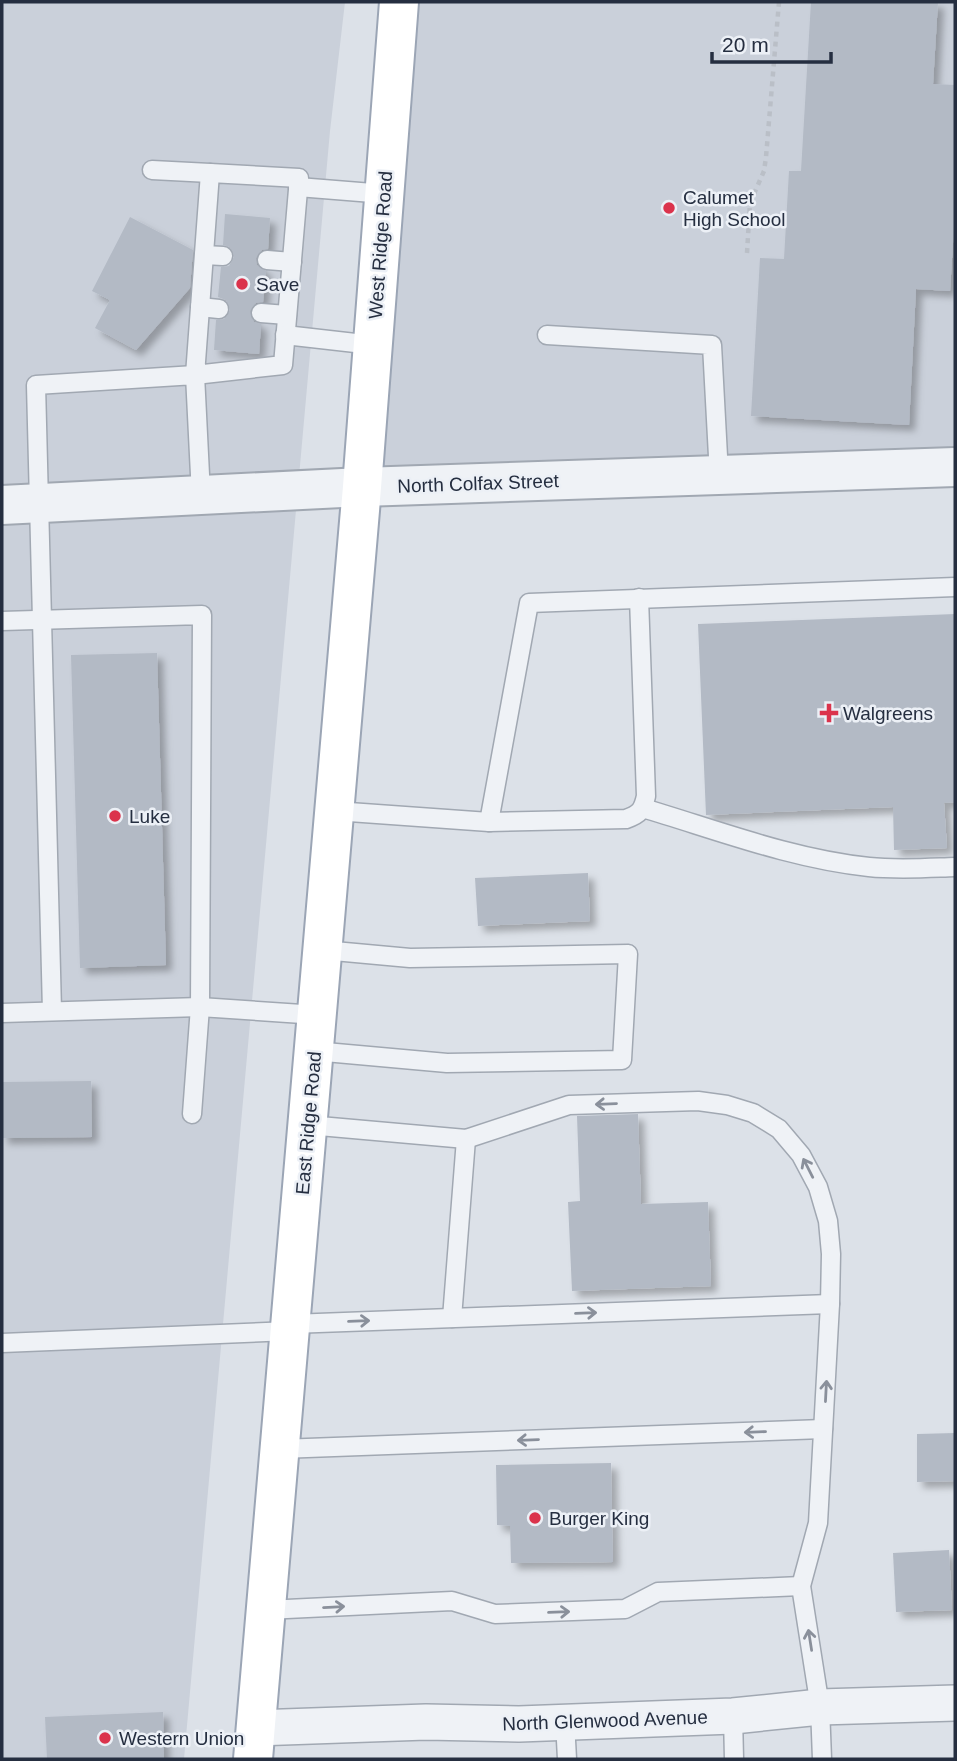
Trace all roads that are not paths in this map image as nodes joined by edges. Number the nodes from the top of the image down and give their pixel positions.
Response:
1 (399, 2) edge
2 (152, 170) dead end
3 (210, 173) junction
4 (298, 187) junction
5 (384, 194) junction
6 (204, 255) junction
7 (223, 257) dead end
8 (267, 260) dead end
9 (292, 261) junction
10 (200, 307) junction
11 (219, 309) dead end
12 (261, 313) dead end
13 (287, 315) junction
14 (285, 335) junction
15 (547, 335) dead end
16 (373, 345) junction
17 (195, 375) junction
18 (955, 467) edge
19 (719, 475) junction
20 (362, 487) junction
21 (201, 495) junction
22 (20, 504) edge
23 (955, 587) edge
24 (639, 598) junction
25 (41, 620) junction
26 (2, 621) edge
27 (643, 808) junction
28 (335, 811) junction
29 (489, 822) junction
30 (955, 867) edge
31 (323, 950) junction
32 (200, 1007) junction
33 (52, 1011) junction
34 (2, 1013) edge
35 (316, 1033) junction
36 (192, 1114) dead end
37 (308, 1125) junction
38 (467, 1139) junction
39 (830, 1304) junction
40 (452, 1318) junction
41 (290, 1327) junction
42 (2, 1343) edge
43 (824, 1429) junction
44 (280, 1449) junction
45 (801, 1586) junction
46 (265, 1610) junction
47 (955, 1703) edge
48 (820, 1707) junction
49 (733, 1716) junction
50 (565, 1722) junction
51 (254, 1744) edge
52 (567, 1759) edge
53 (734, 1759) edge
54 (822, 1759) edge

1 - 5 main road, West Ridge Road
2 - 3 lane
3 - 4 lane
3 - 6 lane
4 - 5 lane
4 - 9 lane
5 - 16 main road, West Ridge Road
6 - 7 lane
6 - 10 lane
8 - 9 lane
9 - 13 lane
10 - 11 lane
10 - 17 lane
12 - 13 lane
13 - 14 lane
14 - 16 lane
14 - 17 lane
15 - 19 lane
16 - 20 main road, West Ridge Road
17 - 21 lane
17 - 22 lane
18 - 19 street, North Colfax Street
19 - 20 street, North Colfax Street
20 - 21 street, North Colfax Street
20 - 28 main road, East Ridge Road
21 - 22 street, North Colfax Street
22 - 25 lane
23 - 24 lane
24 - 27 lane
24 - 29 lane
25 - 26 lane
25 - 32 lane
25 - 33 lane
27 - 29 lane
27 - 30 lane
28 - 29 lane
28 - 31 main road, East Ridge Road
31 - 35 main road, East Ridge Road
31 - 35 lane
32 - 33 lane
32 - 35 lane
32 - 36 lane
33 - 34 lane
35 - 37 main road, East Ridge Road
37 - 38 lane
37 - 41 main road, East Ridge Road
39 -> 38 lane
38 - 40 lane
40 -> 39 lane
43 -> 39 lane
41 -> 40 lane
41 - 42 lane
41 - 44 main road, East Ridge Road
43 -> 44 lane
43 - 45 lane
44 - 46 main road, East Ridge Road
46 -> 45 lane
48 -> 45 lane
46 - 51 main road, East Ridge Road
47 - 48 street, North Glenwood Avenue
48 - 49 street, North Glenwood Avenue
48 - 54 lane
49 - 50 street, North Glenwood Avenue
49 - 53 lane
50 - 51 street, North Glenwood Avenue
50 - 52 lane

